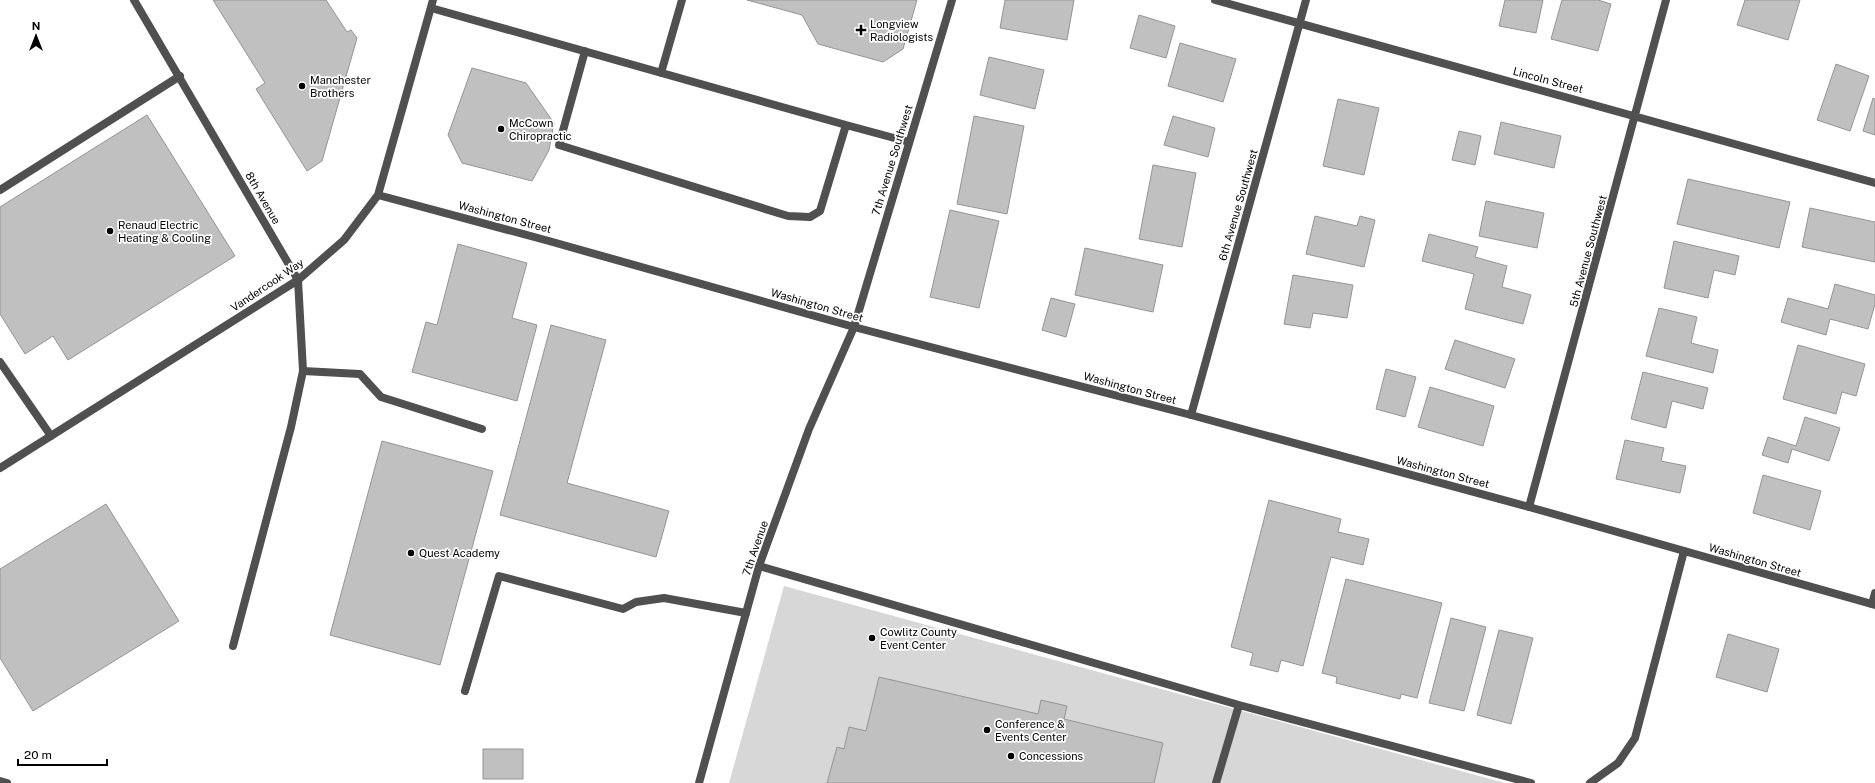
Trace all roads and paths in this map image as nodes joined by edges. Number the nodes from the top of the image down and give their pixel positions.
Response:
1 (134, 0) edge
2 (682, 0) edge
3 (952, 0) edge
4 (1215, 0) edge
5 (1306, 0) edge
6 (1666, 0) edge
7 (432, 4) edge
8 (1300, 24) junction
9 (585, 51) junction
10 (661, 73) junction
11 (180, 76) junction
12 (1636, 116) junction
13 (846, 125) junction
14 (909, 142) junction
15 (1875, 182) edge
16 (0, 190) edge
17 (378, 194) junction
18 (298, 280) junction
19 (854, 327) junction
20 (0, 362) edge
21 (303, 372) junction
22 (1191, 415) junction
23 (482, 429) dead end
24 (51, 436) junction
25 (0, 468) edge
26 (1529, 507) junction
27 (1684, 551) junction
28 (759, 566) junction
29 (1875, 592) edge
30 (1873, 605) edge
31 (746, 613) junction
32 (233, 646) dead end
33 (465, 691) dead end
34 (1239, 706) junction
35 (0, 781) edge
36 (7, 783) edge
37 (699, 783) edge
38 (1216, 783) edge
39 (1530, 783) edge
40 (1590, 783) edge

1 - 11 street, 8th Avenue
2 - 10 street
3 - 14 street, 7th Avenue Southwest
4 - 8 street, Lincoln Street
5 - 8 street, 6th Avenue Southwest
6 - 12 street, 5th Avenue Southwest
7 - 9 street
7 - 17 street, Vandercook Way
8 - 12 street, Lincoln Street
8 - 22 street, 6th Avenue Southwest
9 - 10 street
9 - 13 street
10 - 13 street
11 - 16 street
11 - 18 street, 8th Avenue
12 - 15 street, Lincoln Street
12 - 26 street, 5th Avenue Southwest
13 - 14 street
14 - 19 street, 7th Avenue Southwest
17 - 18 street, Vandercook Way
17 - 19 street, Washington Street
18 - 21 street, 8th Avenue
18 - 24 street, Vandercook Way
19 - 22 street, Washington Street
19 - 28 street, 7th Avenue
20 - 24 street
21 - 23 street
21 - 32 street, 8th Avenue
22 - 26 street, Washington Street
24 - 25 street, Vandercook Way
26 - 27 street, Washington Street
27 - 30 street, Washington Street
27 - 40 street
28 - 31 street, 7th Avenue
28 - 34 street
29 - 30 street
31 - 33 street
31 - 37 street, 7th Avenue
34 - 38 street
34 - 39 street
35 - 36 street

